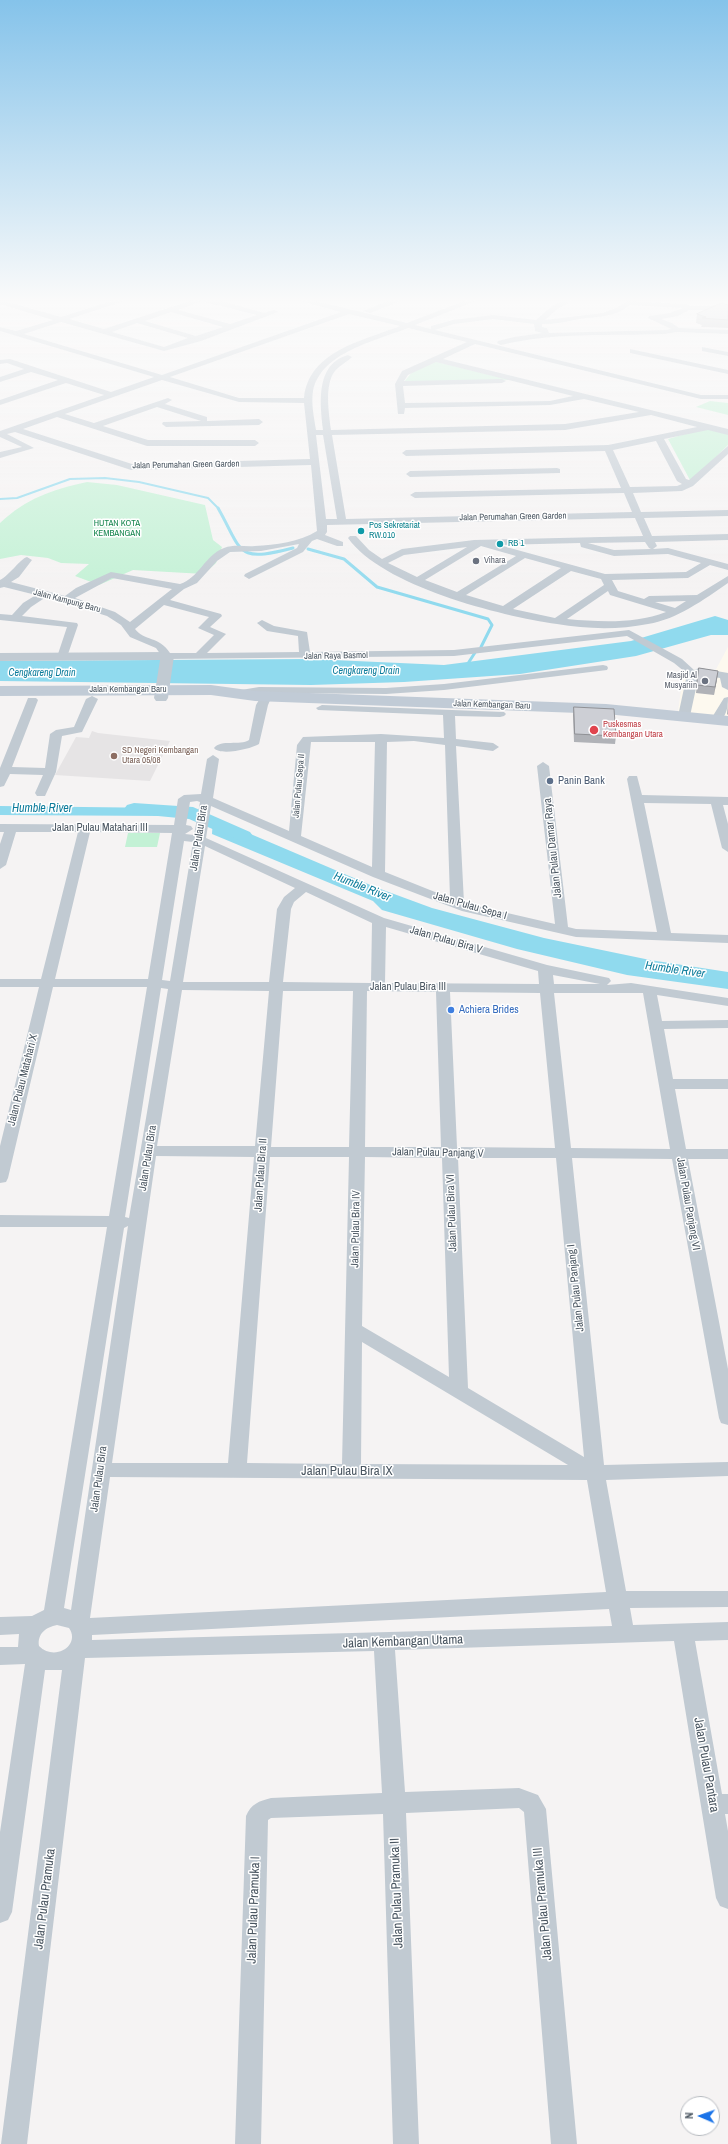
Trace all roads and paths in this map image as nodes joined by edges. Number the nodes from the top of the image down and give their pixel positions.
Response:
1 (97, 400) edge
2 (168, 400) dead end
3 (242, 400) edge
4 (325, 400) edge
5 (400, 400) edge
6 (564, 400) edge
7 (600, 400) edge
8 (308, 401) joint
9 (156, 404) junction
10 (651, 413) junction
11 (57, 414) junction
12 (190, 415) junction
13 (259, 422) dead end
14 (216, 423) junction
15 (709, 423) junction
16 (166, 424) junction
17 (95, 426) junction
18 (155, 428) dead end
19 (16, 429) junction
20 (328, 432) junction
21 (728, 432) edge
22 (239, 433) junction
23 (311, 433) junction
24 (0, 434) edge
25 (659, 438) junction
26 (255, 442) dead end
27 (608, 448) junction
28 (728, 449) edge
29 (0, 455) edge
30 (314, 462) junction
31 (408, 463) junction
32 (557, 471) junction
33 (690, 484) junction
34 (626, 491) junction
35 (417, 506) dead end
36 (728, 512) edge
37 (636, 514) junction
38 (322, 522) junction
39 (342, 522) junction
40 (313, 537) junction
41 (701, 537) junction
42 (728, 537) edge
43 (353, 538) dead end
44 (416, 538) dead end
45 (648, 539) junction
46 (566, 541) junction
47 (480, 542) junction
48 (340, 544) dead end
49 (728, 544) edge
50 (418, 549) junction
51 (654, 550) junction
52 (524, 555) junction
53 (27, 560) dead end
54 (451, 561) junction
55 (709, 562) junction
56 (381, 564) junction
57 (570, 567) junction
58 (728, 567) edge
59 (249, 576) dead end
60 (728, 579) edge
61 (41, 581) dead end
62 (417, 581) junction
63 (607, 582) junction
64 (1, 584) edge
65 (58, 586) dead end
66 (180, 587) junction
67 (27, 590) junction
68 (45, 594) junction
69 (459, 595) junction
70 (698, 598) junction
71 (67, 599) junction
72 (633, 599) junction
73 (162, 601) junction
74 (506, 609) junction
75 (675, 611) junction
76 (0, 617) edge
77 (14, 619) junction
78 (557, 621) junction
79 (262, 623) dead end
80 (129, 628) junction
81 (199, 656) junction
82 (305, 656) junction
83 (0, 657) edge
84 (62, 657) junction
85 (167, 657) junction
86 (603, 668) dead end
87 (690, 671) junction
88 (728, 687) edge
89 (0, 691) edge
90 (162, 691) junction
91 (239, 693) junction
92 (261, 696) junction
93 (92, 699) junction
94 (0, 700) edge
95 (32, 700) junction
96 (728, 700) edge
97 (322, 708) dead end
98 (450, 712) junction
99 (500, 714) dead end
100 (684, 716) junction
101 (723, 720) edge
102 (381, 737) junction
103 (451, 742) junction
104 (493, 747) dead end
105 (220, 748) dead end
106 (213, 758) dead end
107 (543, 766) dead end
108 (5, 770) junction
109 (50, 772) junction
110 (633, 779) dead end
111 (0, 783) edge
112 (41, 793) dead end
113 (637, 798) junction
114 (722, 801) edge
115 (205, 802) junction
116 (6, 828) edge
117 (85, 828) junction
118 (178, 828) junction
119 (201, 829) junction
120 (295, 837) junction
121 (728, 848) edge
122 (0, 865) edge
123 (378, 874) junction
124 (304, 887) junction
125 (457, 905) junction
126 (379, 920) junction
127 (562, 930) junction
128 (665, 937) junction
129 (728, 939) edge
130 (545, 969) junction
131 (0, 982) edge
132 (47, 983) junction
133 (154, 984) junction
134 (176, 986) junction
135 (276, 986) junction
136 (360, 987) junction
137 (378, 987) junction
138 (443, 987) junction
139 (546, 988) junction
140 (644, 989) junction
141 (728, 1002) edge
142 (728, 1024) edge
143 (656, 1025) junction
144 (666, 1084) junction
145 (728, 1084) edge
146 (149, 1151) junction
147 (262, 1152) junction
148 (357, 1152) junction
149 (450, 1153) junction
150 (563, 1154) junction
151 (679, 1154) junction
152 (728, 1154) edge
153 (0, 1178) edge
154 (0, 1221) edge
155 (115, 1222) junction
156 (138, 1222) junction
157 (354, 1330) junction
158 (460, 1391) junction
159 (728, 1418) edge
160 (728, 1469) edge
161 (100, 1470) junction
162 (237, 1471) junction
163 (351, 1472) junction
164 (594, 1473) junction
165 (728, 1599) edge
166 (616, 1600) junction
167 (44, 1621) junction
168 (80, 1625) junction
169 (0, 1626) edge
170 (683, 1631) junction
171 (728, 1631) edge
172 (624, 1634) junction
173 (384, 1642) junction
174 (77, 1651) junction
175 (0, 1656) edge
176 (35, 1656) junction
177 (394, 1802) junction
178 (720, 1804) edge
179 (728, 1898) edge
180 (0, 1912) edge
181 (14, 2144) edge
182 (248, 2144) edge
183 (406, 2144) edge
184 (564, 2144) edge

1 - 11 street
2 - 9 street
3 - 8 street
4 - 20 street
5 - 6 street
7 - 10 street
8 - 23 street
9 - 12 street, Jalan Perumahan Green Garden
9 - 17 street
10 - 15 street
10 - 31 street
11 - 17 street, Jalan Perumahan Green Garden
11 - 19 street
12 - 14 street, Jalan Perumahan Green Garden
12 - 16 street, Jalan Perumahan Green Garden
13 - 22 street, Jalan Perumahan Green Garden
14 - 16 street, Jalan Perumahan Green Garden
14 - 22 street, Jalan Perumahan Green Garden
15 - 21 street
15 - 25 street
16 - 18 street, Jalan Perumahan Green Garden
17 - 22 street, Jalan Perumahan Green Garden
19 - 24 street
19 - 30 street, Jalan Perumahan Green Garden
20 - 23 street
20 - 31 street
20 - 39 street
22 - 26 street, Jalan Perumahan Green Garden
23 - 30 street
24 - 29 street
25 - 27 street
25 - 33 street
27 - 32 street
27 - 34 street
28 - 33 street
30 - 38 street
31 - 32 street
31 - 32 street
31 - 32 street
31 - 35 street
32 - 34 street
33 - 34 street
34 - 37 street
36 - 37 street, Jalan Perumahan Green Garden
37 - 39 street, Jalan Perumahan Green Garden
37 - 45 street
38 - 39 street, Jalan Perumahan Green Garden
38 - 40 street
40 - 48 street
40 - 59 street
40 - 66 street
41 - 42 street
41 - 45 street
41 - 49 street
43 - 56 street
44 - 50 street
45 - 46 street
45 - 51 street
46 - 47 street
46 - 51 street
47 - 50 street
47 - 52 street
47 - 54 street
50 - 54 street
50 - 56 street
51 - 55 street
52 - 57 street
52 - 69 street
53 - 64 street
54 - 62 street
55 - 58 street
55 - 63 street
56 - 62 street
57 - 63 street
57 - 74 street
60 - 70 street
61 - 67 street
62 - 69 street
63 - 72 street
63 - 78 street
64 - 67 street, Jalan Kampung Baru
65 - 68 street
66 - 71 street
66 - 73 street
67 - 68 street, Jalan Kampung Baru
68 - 71 street, Jalan Kampung Baru
68 - 77 street
69 - 74 street
70 - 72 street
70 - 75 street
71 - 80 street, Jalan Kampung Baru
72 - 75 street
73 - 80 street
73 - 81 street
74 - 78 street
75 - 78 street
76 - 77 street
77 - 84 street
79 - 82 street
80 - 85 street, Jalan Kampung Baru
81 - 82 street, Jalan Raya Basmol
81 - 85 street, Jalan Raya Basmol
82 - 87 street, Jalan Raya Basmol
83 - 84 street, Jalan Raya Basmol
84 - 85 street, Jalan Raya Basmol
85 - 90 street
86 - 91 street
87 - 88 street
87 - 100 street
89 - 90 main road, Jalan Kembangan Baru
90 - 91 main road, Jalan Kembangan Baru
90 - 92 main road, Jalan Kembangan Baru
90 - 93 main road, Jalan Kembangan Baru
91 - 92 main road, Jalan Kembangan Baru
92 - 100 main road, Jalan Kembangan Baru
92 - 105 street
93 - 95 main road, Jalan Kembangan Baru
93 - 109 street
94 - 95 main road, Jalan Kembangan Baru
95 - 108 street
96 - 101 street
97 - 98 street
98 - 99 street
98 - 103 street
100 - 101 main road, Jalan Kembangan Baru
102 - 103 street
102 - 120 street, Jalan Pulau Sepa II
102 - 123 street
103 - 104 street
103 - 125 street
106 - 115 street
107 - 127 street, Jalan Pulau Damar Raya
108 - 109 street
108 - 111 street
109 - 112 street
110 - 113 street
113 - 114 street
113 - 128 street
114 - 121 street
115 - 118 street, Jalan Pulau Bira
115 - 119 street, Jalan Pulau Bira
115 - 120 street, Jalan Pulau Sepa I
116 - 117 street, Jalan Pulau Matahari III
116 - 122 street
117 - 118 street, Jalan Pulau Matahari III
117 - 132 street, Jalan Pulau Matahari X
118 - 119 street, Jalan Pulau Bira V
118 - 133 street, Jalan Pulau Bira
119 - 124 street, Jalan Pulau Bira V
119 - 134 street, Jalan Pulau Bira
120 - 123 street, Jalan Pulau Sepa I
123 - 125 street, Jalan Pulau Sepa I
124 - 126 street, Jalan Pulau Bira V
124 - 135 street, Jalan Pulau Bira II
125 - 127 street, Jalan Pulau Sepa I
126 - 130 street, Jalan Pulau Bira V
126 - 137 street
127 - 128 street, Jalan Pulau Sepa I
128 - 129 street, Jalan Pulau Sepa I
130 - 139 street, Jalan Pulau Panjang I
130 - 140 street, Jalan Pulau Bira V
131 - 132 street
132 - 133 street
132 - 153 street, Jalan Pulau Matahari X
133 - 134 street
133 - 155 street, Jalan Pulau Bira
134 - 135 street, Jalan Pulau Bira III
134 - 146 street, Jalan Pulau Bira
135 - 136 street, Jalan Pulau Bira III
135 - 147 street, Jalan Pulau Bira II
136 - 137 street, Jalan Pulau Bira III
136 - 148 street, Jalan Pulau Bira IV
137 - 138 street, Jalan Pulau Bira III
138 - 139 street, Jalan Pulau Bira III
138 - 149 street, Jalan Pulau Bira VI
139 - 140 street, Jalan Pulau Bira III
139 - 150 street, Jalan Pulau Panjang I
140 - 141 street, Jalan Pulau Bira V
140 - 143 street, Jalan Pulau Panjang VI
142 - 143 street
143 - 144 street, Jalan Pulau Panjang VI
144 - 145 street
144 - 151 street, Jalan Pulau Panjang VI
146 - 147 street, Jalan Pulau Panjang V
146 - 156 street, Jalan Pulau Bira
147 - 148 street, Jalan Pulau Panjang V
147 - 162 street, Jalan Pulau Bira II
148 - 149 street, Jalan Pulau Panjang V
148 - 157 street, Jalan Pulau Bira IV
149 - 150 street, Jalan Pulau Panjang V
149 - 158 street, Jalan Pulau Bira VI
150 - 151 street, Jalan Pulau Panjang V
150 - 164 street, Jalan Pulau Panjang I
151 - 152 street, Jalan Pulau Panjang V
151 - 159 street, Jalan Pulau Panjang VI
154 - 155 street
155 - 156 street
155 - 167 street, Jalan Pulau Bira
156 - 161 street, Jalan Pulau Bira
157 - 158 street
157 - 163 street, Jalan Pulau Bira IV
158 - 164 street
160 - 164 street
161 - 162 street, Jalan Pulau Bira IX
161 - 168 street, Jalan Pulau Bira
162 - 163 street, Jalan Pulau Bira IX
163 - 164 street, Jalan Pulau Bira IX
164 - 166 street, Jalan Pulau Panjang I
165 - 166 street
166 - 168 street
166 - 172 street, Jalan Pulau Panjang I
167 - 168 street
167 - 169 street
167 - 176 street
168 - 174 street
170 - 171 street, Jalan Kembangan Utama
170 - 172 street, Jalan Kembangan Utama
170 - 178 street, Jalan Pulau Pantara
172 - 173 street, Jalan Kembangan Utama
173 - 174 street, Jalan Kembangan Utama
173 - 177 street, Jalan Pulau Pramuka II
174 - 176 street
174 - 181 street, Jalan Pulau Pramuka
175 - 176 street
176 - 180 street
177 - 182 street, Jalan Pulau Pramuka I
177 - 183 street, Jalan Pulau Pramuka II
177 - 184 street, Jalan Pulau Pramuka III
178 - 179 street, Jalan Pulau Pantara

